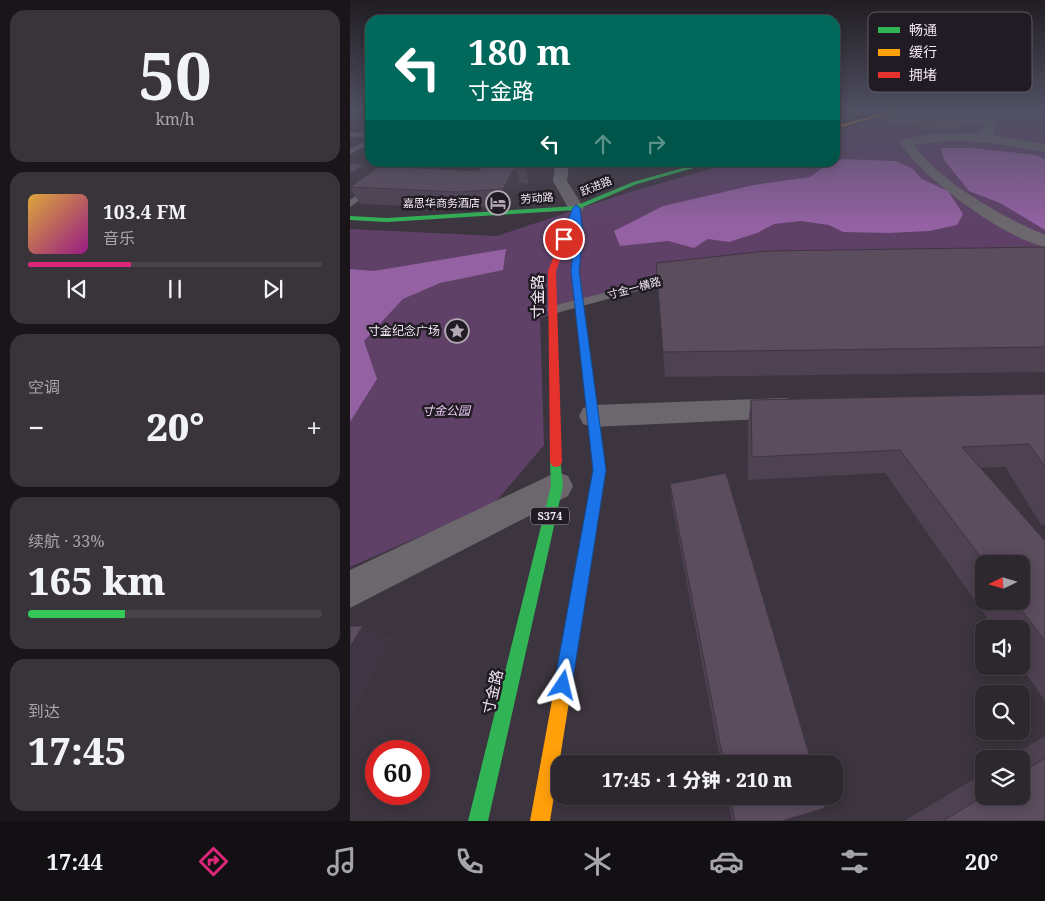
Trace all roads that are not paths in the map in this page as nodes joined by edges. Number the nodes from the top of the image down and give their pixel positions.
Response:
1 (908, 148) edge
2 (403, 167) edge
3 (561, 167) edge
4 (694, 167) edge
5 (350, 204) edge
6 (576, 208) junction
7 (350, 218) edge
8 (1045, 242) edge
9 (686, 274) edge
10 (579, 303) junction
11 (553, 310) junction
12 (809, 408) edge
13 (593, 416) junction
14 (558, 486) junction
15 (350, 589) edge
16 (478, 821) edge
17 (540, 821) edge

1 - 8 street
2 - 5 lane
3 - 6 street
4 - 6 main road, 跃进路
6 - 7 main road, 劳动路
6 - 10 main road
6 - 11 main road, 寸金路 / S374
9 - 10 lane, 寸金一横路
10 - 11 lane, 寸金一横路
10 - 13 main road
11 - 14 main road, 寸金路 / S374
12 - 13 street
13 - 17 main road
14 - 15 street
14 - 16 main road, 寸金路 / S374

